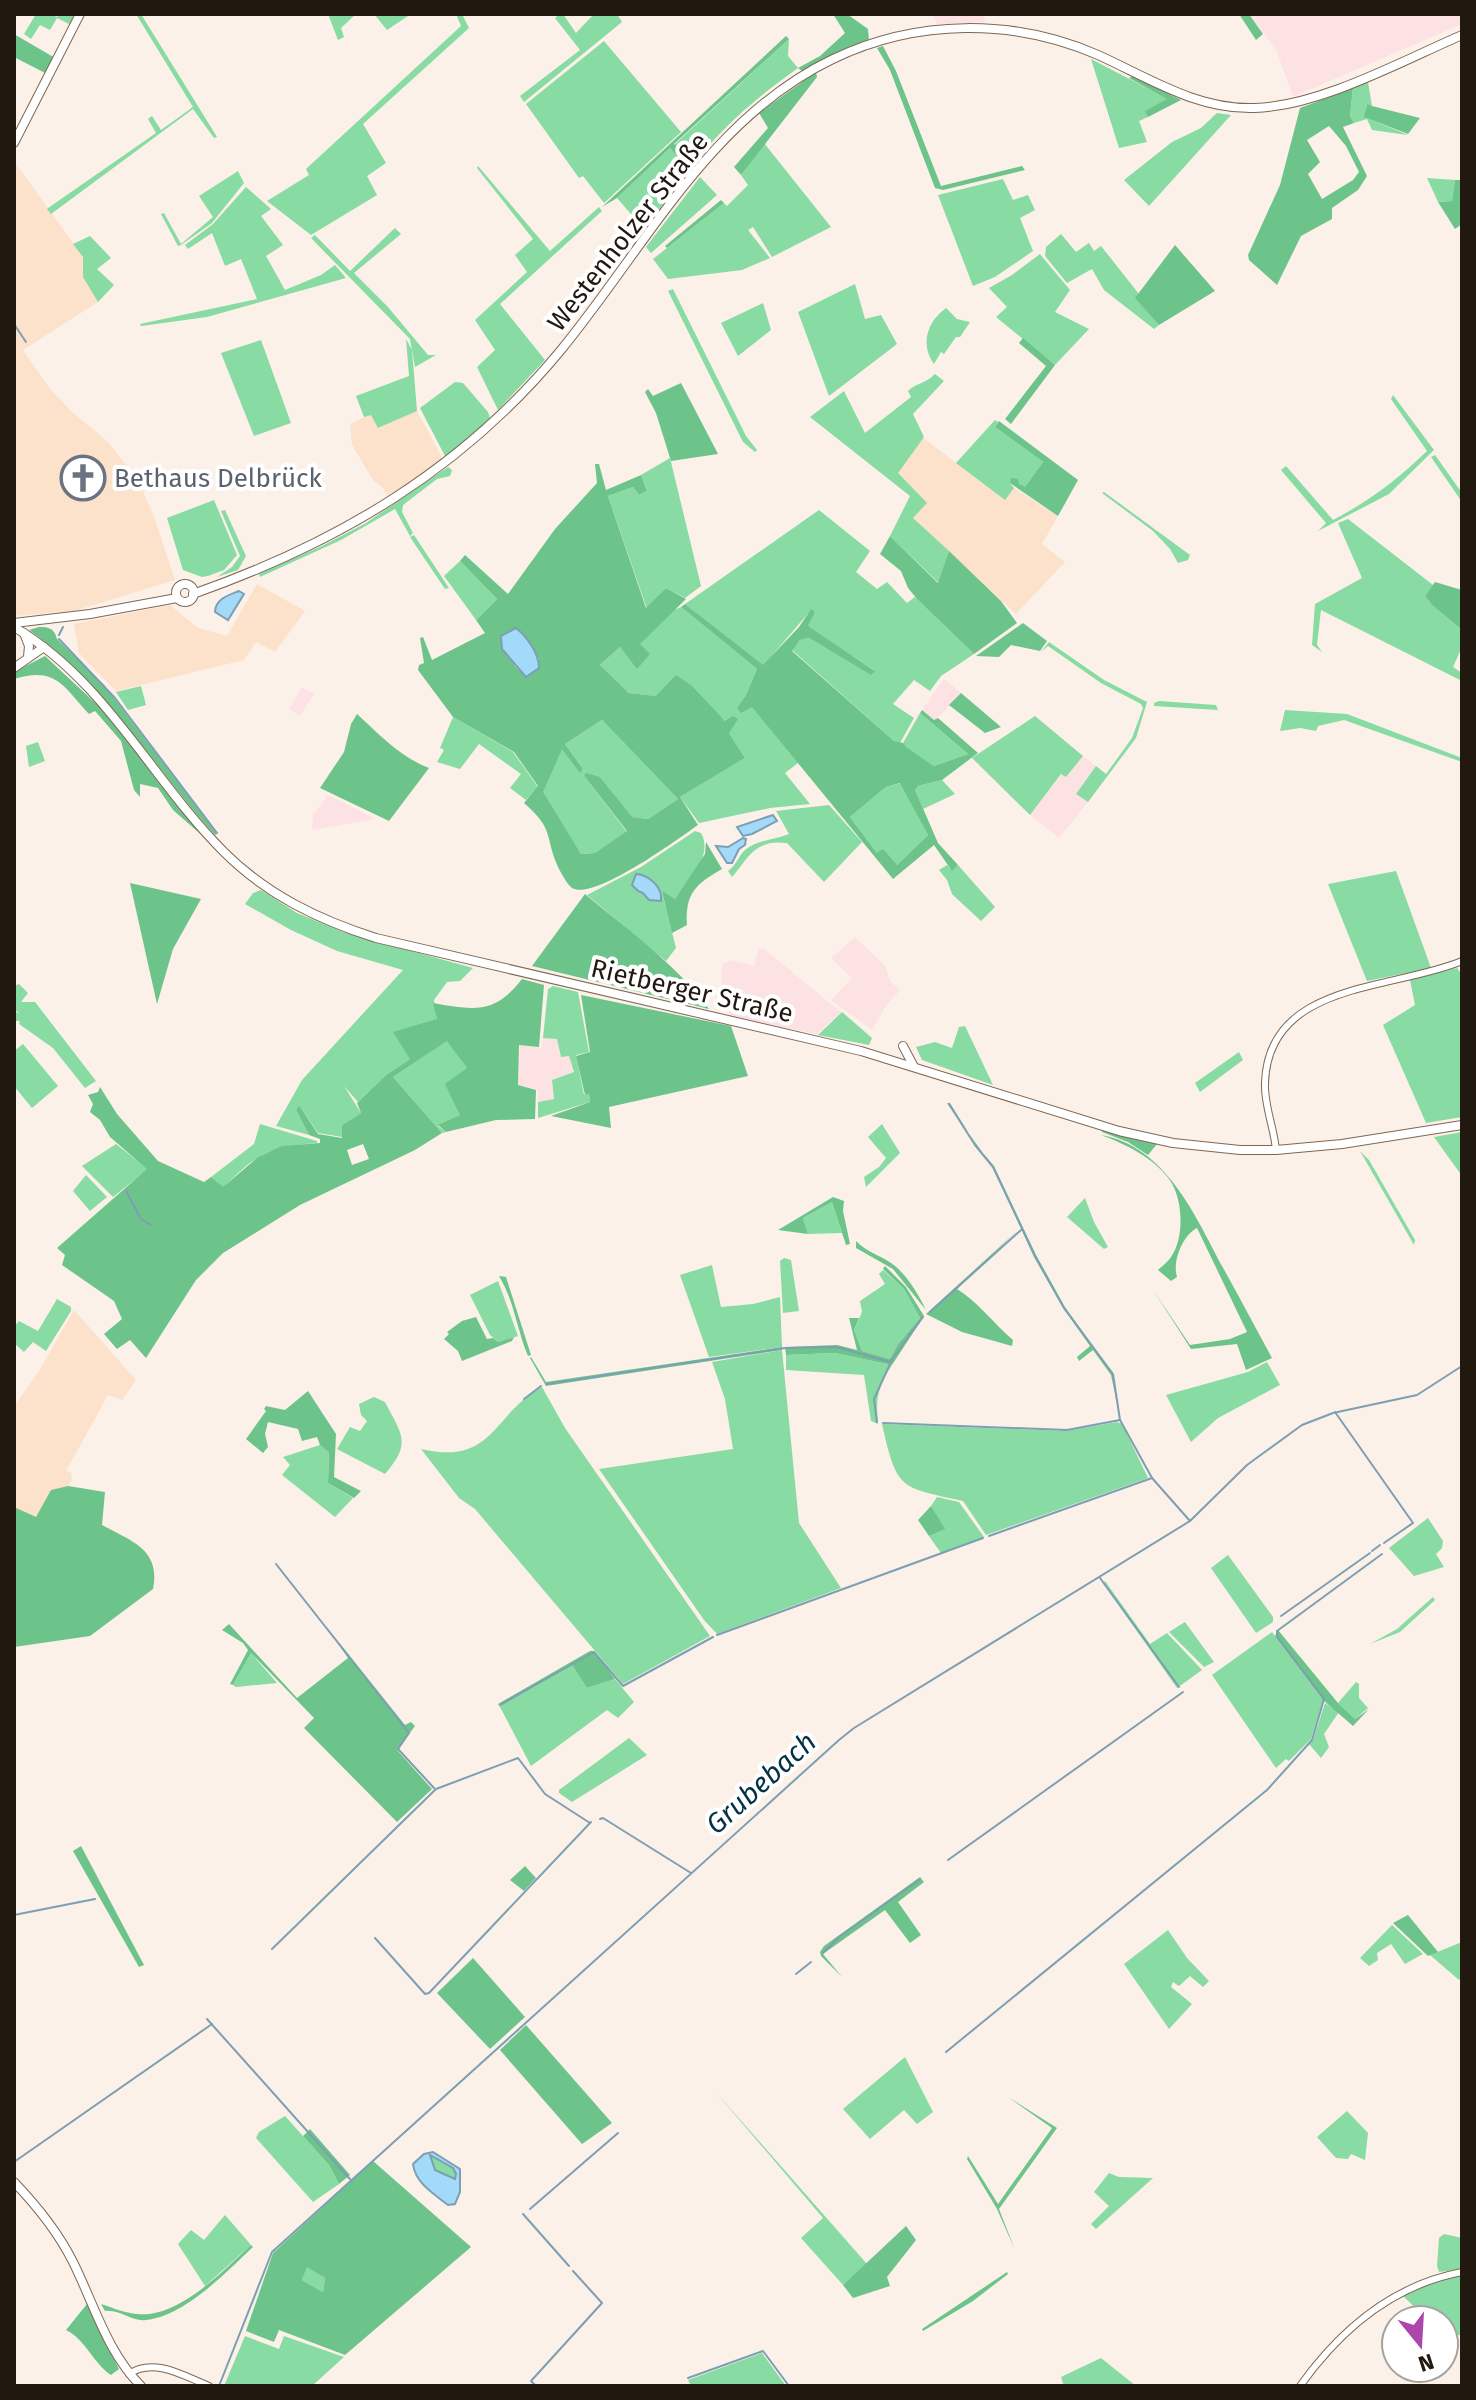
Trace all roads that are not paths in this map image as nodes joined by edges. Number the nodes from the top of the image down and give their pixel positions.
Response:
1 (80, 14) edge
2 (1462, 35) edge
3 (14, 143) edge
4 (193, 591) junction
5 (176, 596) junction
6 (14, 625) edge
7 (24, 633) junction
8 (41, 644) junction
9 (27, 660) junction
10 (14, 668) edge
11 (1462, 961) edge
12 (903, 1046) dead end
13 (913, 1066) junction
14 (1462, 1125) edge
15 (1276, 1150) junction
16 (14, 2182) edge
17 (1462, 2272) edge
18 (129, 2374) junction
19 (141, 2386) edge
20 (209, 2386) edge
21 (1300, 2386) edge

1 - 3 main road
2 - 4 main road, Westenholzer Straße
4 - 5 main road
4 - 5 main road
5 - 6 main road
6 - 7 main road, Rietberger Straße
7 - 8 main road, Rietberger Straße
7 - 9 main road
8 - 9 main road
8 - 13 main road, Rietberger Straße
9 - 10 main road
11 - 15 street
12 - 13 main road
13 - 15 main road, Rietberger Straße
14 - 15 main road, Rietberger Straße
16 - 18 main road
17 - 21 street
18 - 19 main road
18 - 20 street

